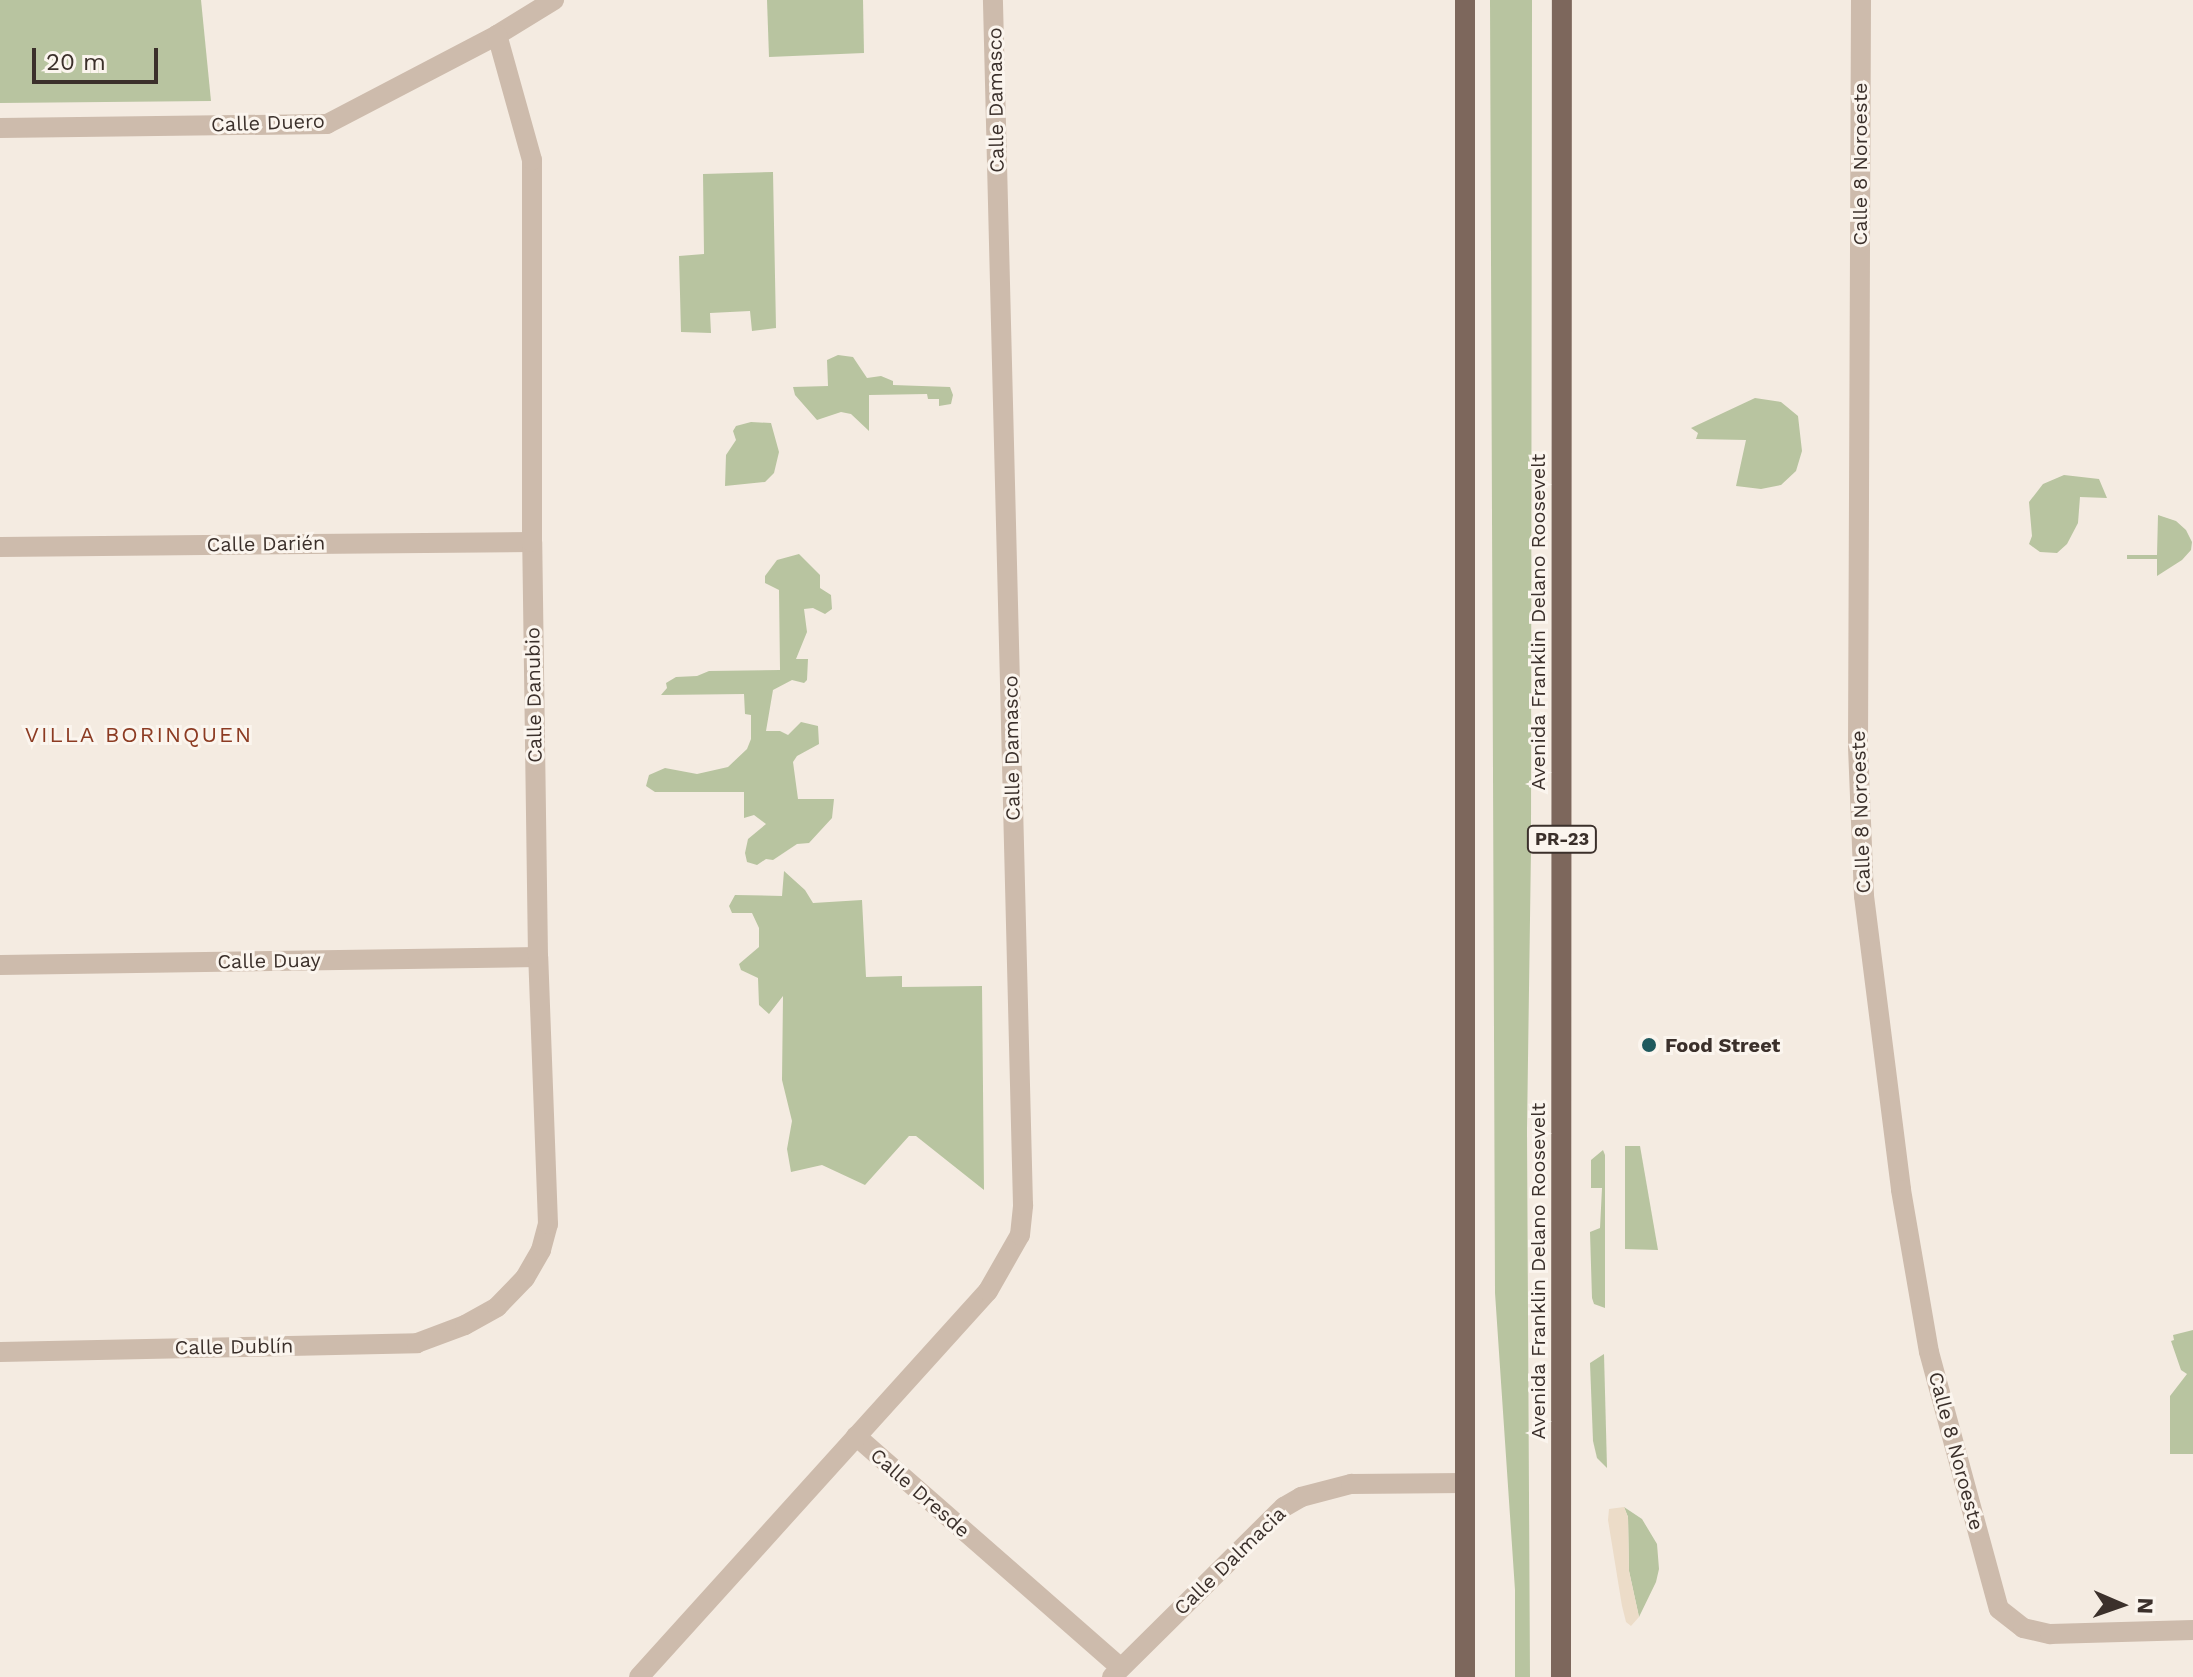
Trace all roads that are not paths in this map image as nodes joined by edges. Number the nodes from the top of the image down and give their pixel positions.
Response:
1 (554, 0) edge
2 (993, 0) edge
3 (1465, 0) edge
4 (1562, 0) edge
5 (1861, 0) edge
6 (497, 35) junction
7 (0, 128) edge
8 (532, 542) junction
9 (0, 547) edge
10 (538, 957) junction
11 (0, 965) edge
12 (465, 1325) joint
13 (0, 1352) edge
14 (856, 1436) junction
15 (1464, 1483) junction
16 (2193, 1630) edge
17 (1116, 1672) edge
18 (639, 1677) edge
19 (1465, 1677) edge
20 (1561, 1677) edge

1 - 6 street, Calle Duero
2 - 14 street, Calle Damasco
3 - 15 main road
4 - 20 main road, Avenida Franklin Delano Roosevelt / PR-23
5 - 16 street, Calle 8 Noroeste
6 - 7 street, Calle Duero
6 - 8 street, Calle Danubio
8 - 9 street, Calle Darién
8 - 10 street, Calle Danubio
10 - 11 street, Calle Duay
10 - 12 street, Calle Danubio
12 - 13 street, Calle Dublín
14 - 17 street, Calle Dresde
14 - 18 street, Calle Dresde
15 - 17 street, Calle Dalmacia
15 - 19 main road

